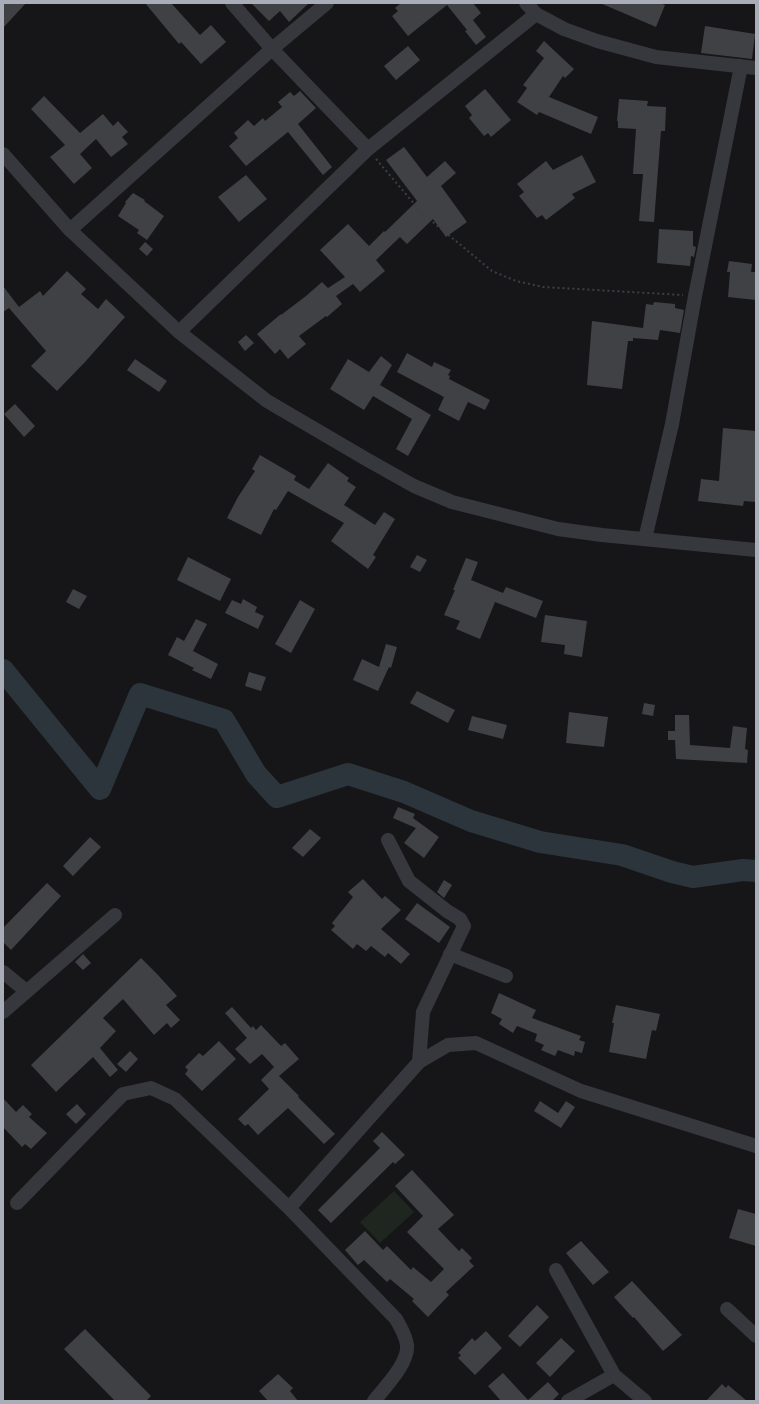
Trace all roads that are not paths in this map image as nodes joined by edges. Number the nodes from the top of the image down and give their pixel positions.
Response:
1 (232, 3) edge
2 (327, 3) edge
3 (526, 3) edge
4 (536, 14) junction
5 (272, 49) junction
6 (741, 66) junction
7 (756, 68) edge
8 (368, 148) junction
9 (5, 160) edge
10 (70, 230) junction
11 (179, 332) junction
12 (645, 539) junction
13 (756, 550) edge
14 (388, 840) dead end
15 (115, 915) dead end
16 (450, 954) junction
17 (3, 972) edge
18 (506, 976) dead end
19 (26, 991) junction
20 (3, 1012) edge
21 (419, 1062) junction
22 (756, 1146) edge
23 (17, 1203) dead end
24 (289, 1208) junction
25 (556, 1270) dead end
26 (727, 1309) dead end
27 (756, 1336) edge
28 (614, 1375) junction
29 (374, 1401) edge
30 (568, 1401) edge
31 (645, 1401) edge

1 - 5 street
2 - 5 street
3 - 4 street
4 - 6 street
4 - 8 street
5 - 8 street
5 - 10 street
6 - 7 street
6 - 12 street
8 - 11 street
9 - 10 street
10 - 11 street
11 - 12 street
12 - 13 street
14 - 16 street
15 - 19 street
16 - 18 street
16 - 21 street
17 - 19 street
19 - 20 street
21 - 22 street
21 - 24 street
23 - 24 street
24 - 29 street
25 - 28 street
26 - 27 street
28 - 30 street
28 - 31 street

